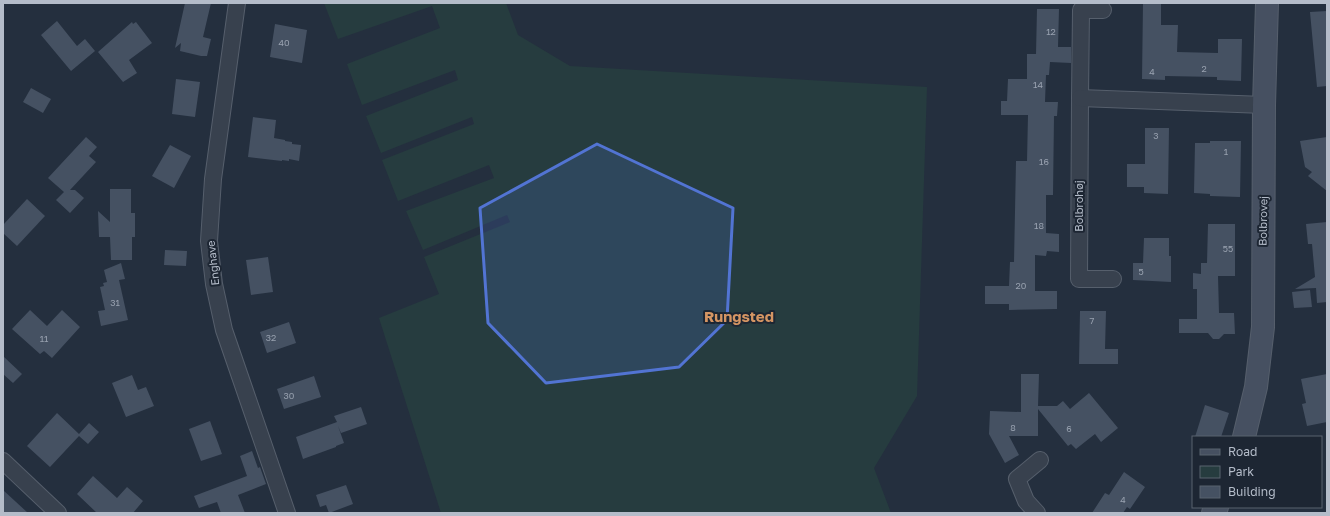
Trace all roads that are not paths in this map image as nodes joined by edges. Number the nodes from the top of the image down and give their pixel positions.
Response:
1 (237, 3) edge
2 (1267, 3) edge
3 (1103, 10) dead end
4 (1080, 98) junction
5 (1264, 105) junction
6 (1113, 279) dead end
7 (1244, 436) edge
8 (1040, 460) dead end
9 (3, 461) edge
10 (58, 513) edge
11 (287, 513) edge
12 (1037, 513) edge

1 - 11 street, Enghave
2 - 5 street, Bolbrovej
3 - 4 street, Bolbrohøj
4 - 5 street
4 - 6 street, Bolbrohøj
5 - 7 street, Bolbrovej
8 - 12 street
9 - 10 street

